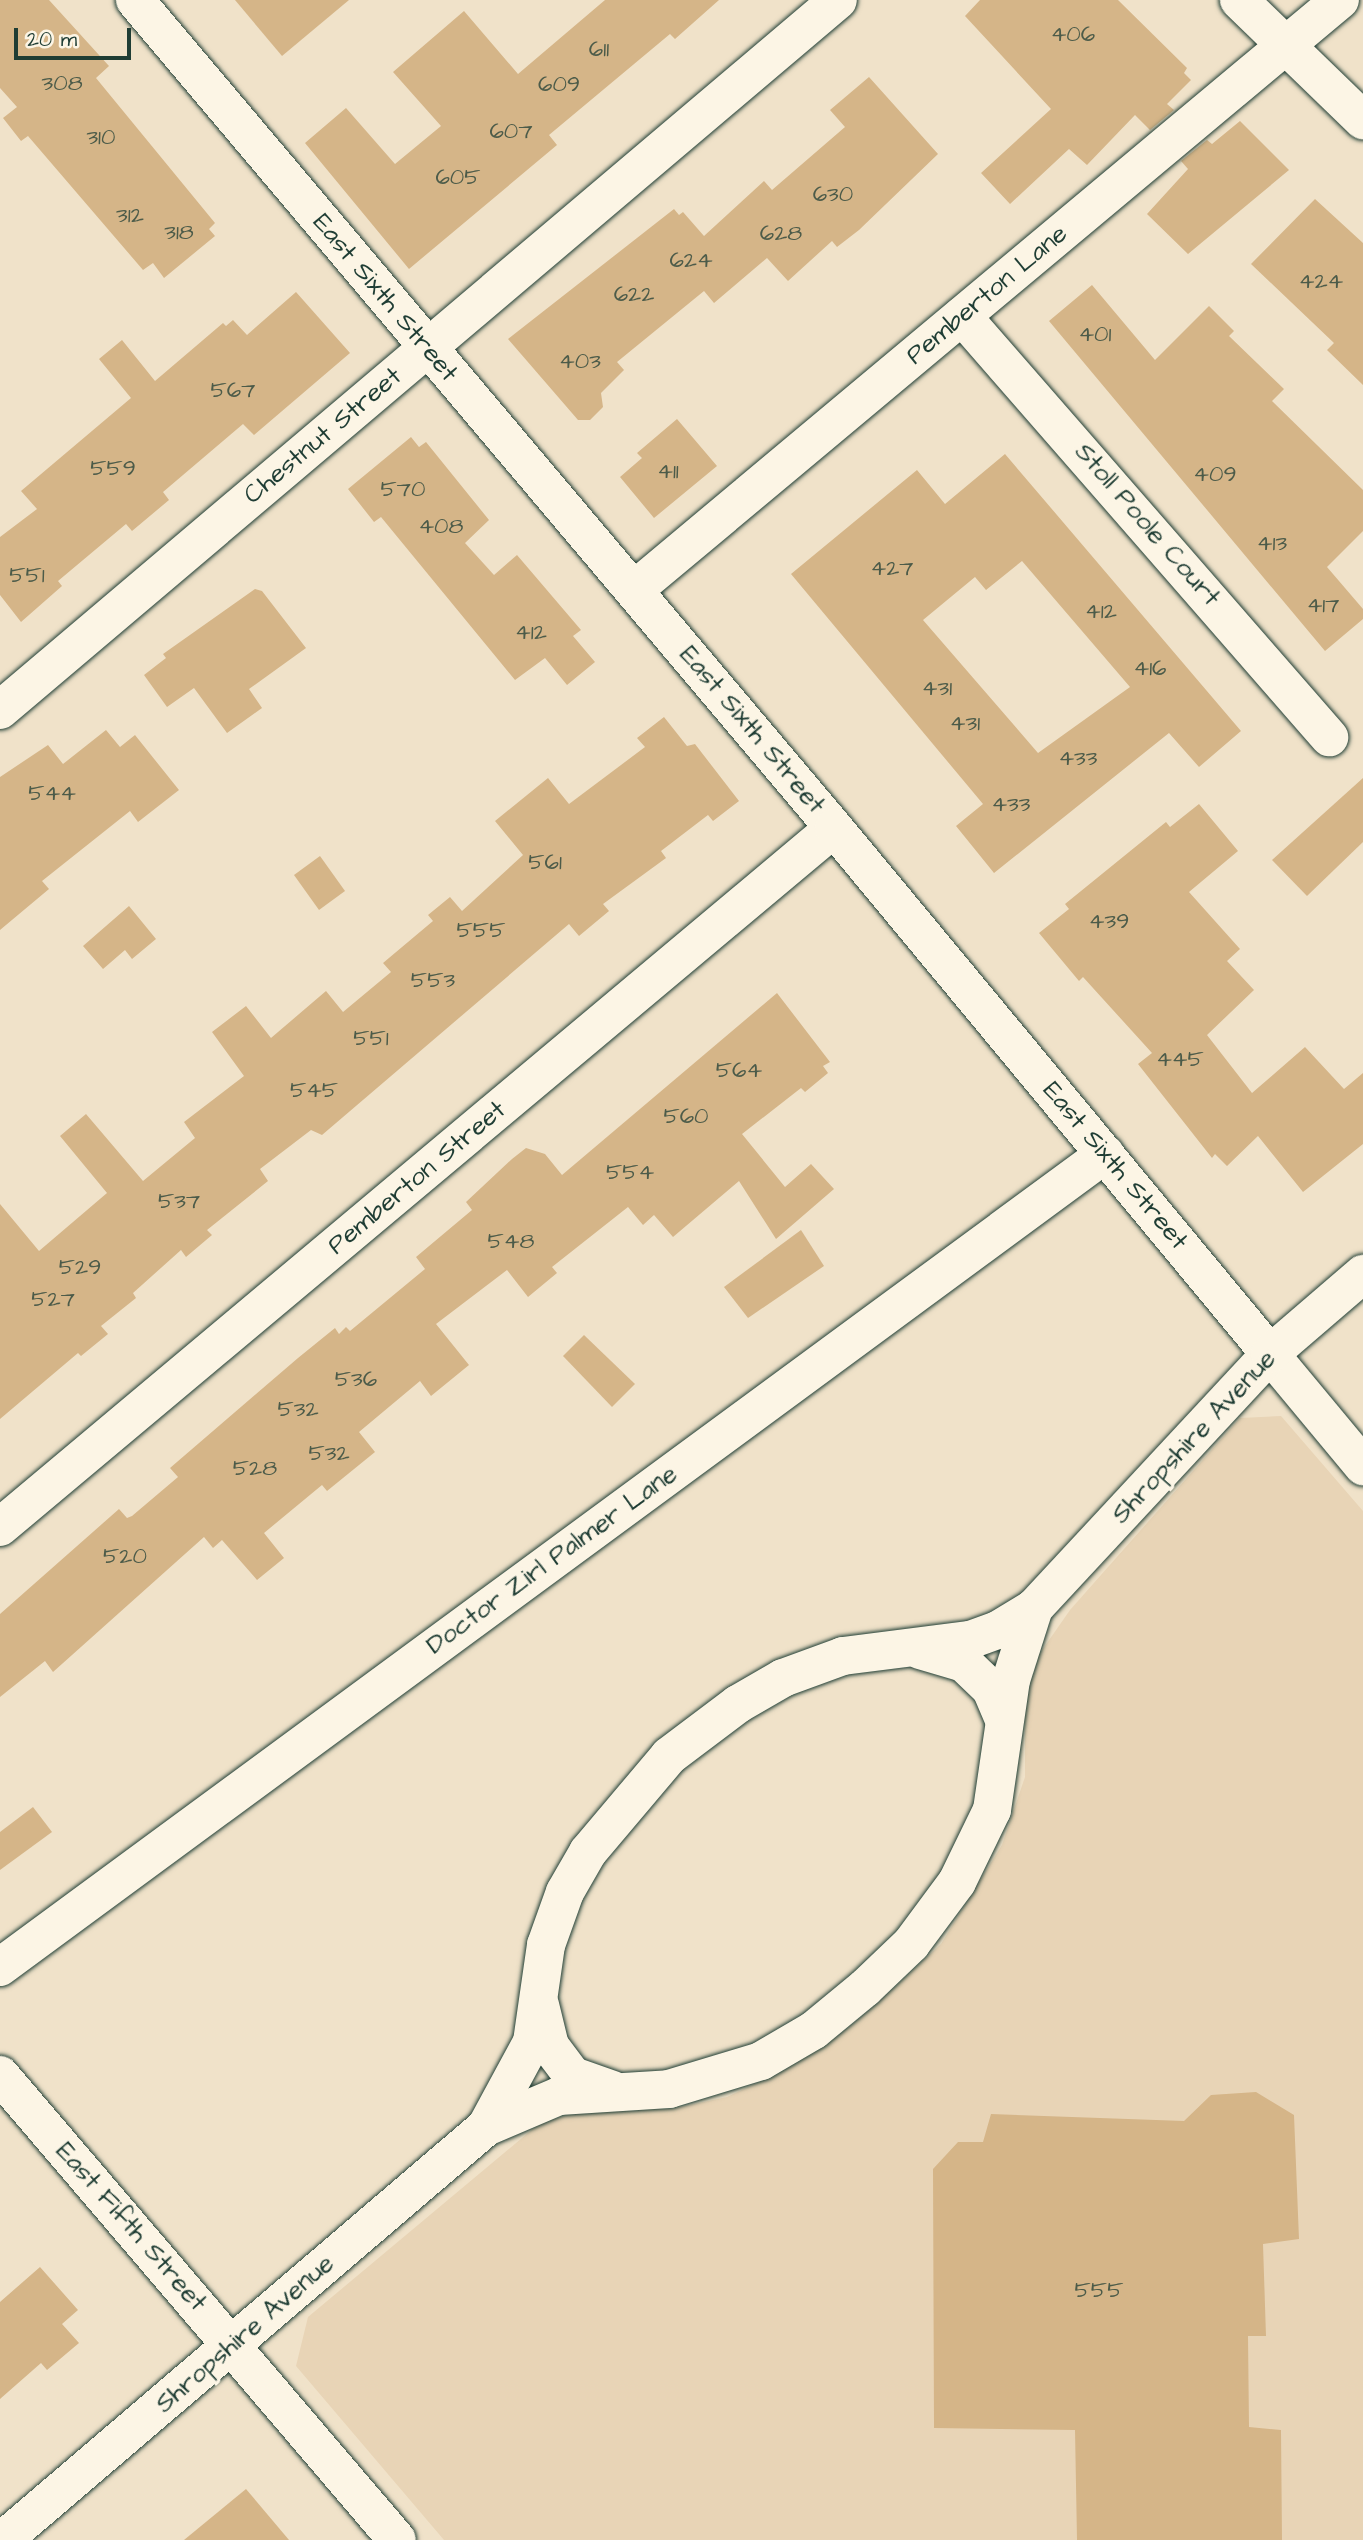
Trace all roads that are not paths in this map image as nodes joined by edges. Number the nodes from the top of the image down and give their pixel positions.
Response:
1 (135, 0) edge
2 (838, 0) edge
3 (1239, 0) edge
4 (1340, 0) edge
5 (1286, 45) junction
6 (1363, 120) edge
7 (962, 316) junction
8 (426, 348) junction
9 (634, 590) junction
10 (0, 710) edge
11 (1329, 737) dead end
12 (834, 828) junction
13 (1105, 1154) junction
14 (1363, 1274) edge
15 (1270, 1354) junction
16 (1363, 1466) edge
17 (0, 1527) edge
18 (1034, 1608) junction
19 (915, 1649) junction
20 (1004, 1720) junction
21 (0, 1966) edge
22 (538, 1996) junction
23 (0, 2075) edge
24 (619, 2092) junction
25 (486, 2127) junction
26 (233, 2346) junction
27 (3, 2540) edge
28 (397, 2540) edge

1 - 8 street, East Sixth Street
2 - 8 street, Chestnut Street
3 - 5 street
4 - 5 street, Pemberton Lane
5 - 6 street
5 - 7 street, Pemberton Lane
7 - 9 street, Pemberton Lane
7 - 11 street, Stoll Poole Court
8 - 9 street, East Sixth Street
8 - 10 street, Chestnut Street
9 - 12 street, East Sixth Street
12 - 13 street, East Sixth Street
12 - 17 street, Pemberton Street
13 - 15 street, East Sixth Street
13 - 21 street, Doctor Zirl Palmer Lane
14 - 15 street, Shropshire Avenue
15 - 16 street, East Sixth Street
15 - 18 street, Shropshire Avenue
18 - 19 street, Shropshire Avenue
18 - 20 street, Shropshire Avenue
19 - 20 street, Shropshire Avenue
19 - 22 street, Shropshire Avenue
20 - 24 street, Shropshire Avenue
22 - 24 street, Shropshire Avenue
22 - 25 street, Shropshire Avenue
23 - 26 street, East Fifth Street
24 - 25 street, Shropshire Avenue
25 - 26 street, Shropshire Avenue
26 - 27 street, Shropshire Avenue
26 - 28 street, East Fifth Street

